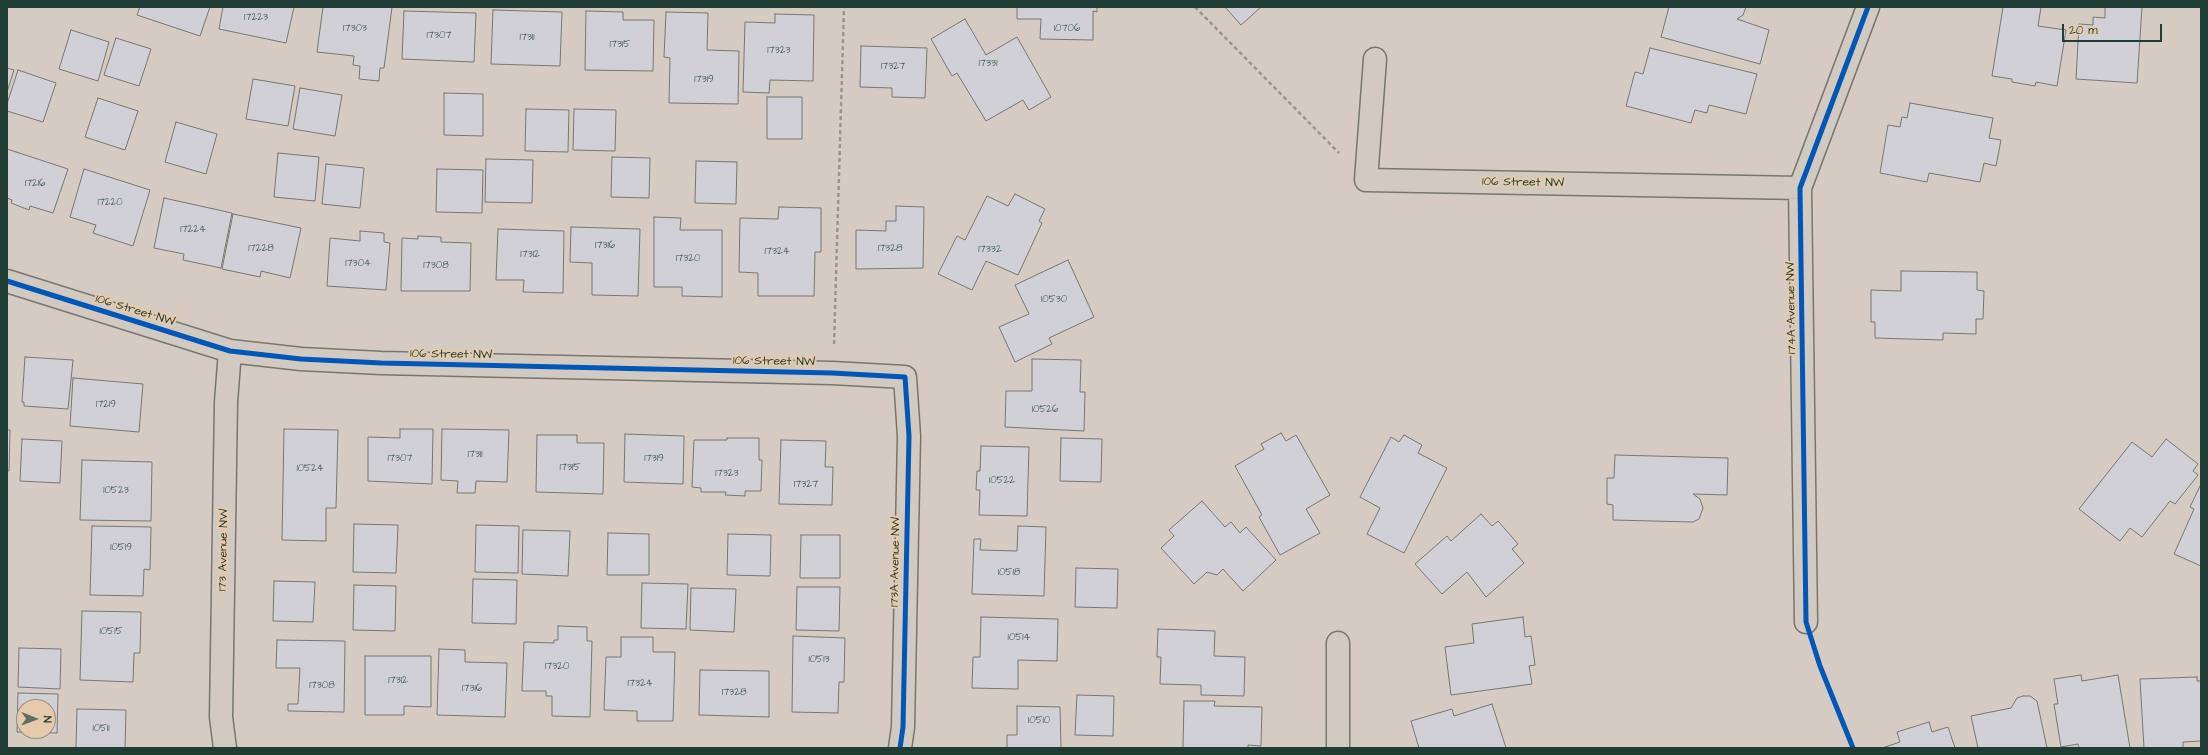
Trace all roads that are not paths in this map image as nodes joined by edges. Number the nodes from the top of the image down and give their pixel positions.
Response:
1 (1868, 7) edge
2 (1375, 58) dead end
3 (1800, 188) junction
4 (7, 281) edge
5 (230, 351) junction
6 (905, 377) joint
7 (1806, 622) dead end
8 (1338, 643) dead end
9 (225, 748) edge
10 (900, 748) edge
11 (1338, 748) edge

1 - 3 street, 174A Avenue NW
2 - 3 street, 106 Street NW
3 - 7 street, 174A Avenue NW
4 - 5 street, 106 Street NW
5 - 6 street, 106 Street NW
5 - 9 street, 173 Avenue NW
6 - 10 street, 173A Avenue NW
8 - 11 street

